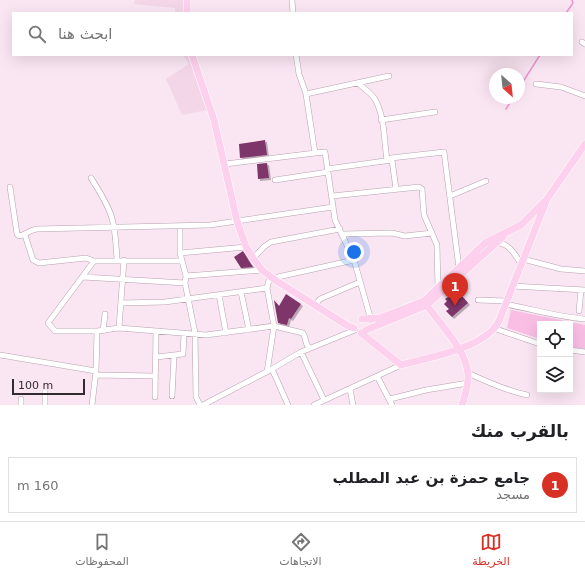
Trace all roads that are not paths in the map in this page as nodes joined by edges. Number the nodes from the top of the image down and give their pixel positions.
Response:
1 (187, 0) edge
2 (292, 0) edge
3 (187, 12) edge
4 (293, 12) edge
5 (192, 56) edge
6 (296, 56) edge
7 (389, 76) dead end
8 (358, 83) junction
9 (536, 84) dead end
10 (306, 94) junction
11 (585, 96) edge
12 (435, 112) dead end
13 (381, 120) junction
14 (585, 144) edge
15 (578, 152) junction
16 (315, 154) junction
17 (585, 156) edge
18 (389, 160) junction
19 (225, 164) junction
20 (328, 170) junction
21 (91, 178) dead end
22 (275, 180) dead end
23 (486, 181) dead end
24 (10, 187) dead end
25 (396, 189) junction
26 (332, 196) junction
27 (450, 196) junction
28 (547, 199) junction
29 (333, 207) junction
30 (237, 221) junction
31 (180, 226) junction
32 (116, 227) junction
33 (341, 232) junction
34 (432, 233) junction
35 (508, 233) junction
36 (25, 235) junction
37 (496, 243) junction
38 (246, 247) junction
39 (180, 253) junction
40 (253, 258) junction
41 (118, 260) junction
42 (124, 260) junction
43 (354, 260) junction
44 (94, 261) junction
45 (182, 261) junction
46 (522, 261) junction
47 (459, 268) junction
48 (262, 270) junction
49 (585, 271) edge
50 (83, 276) junction
51 (186, 276) junction
52 (272, 278) junction
53 (123, 280) junction
54 (360, 282) junction
55 (186, 283) junction
56 (512, 286) junction
57 (267, 288) junction
58 (438, 289) junction
59 (583, 290) edge
60 (241, 292) junction
61 (219, 295) junction
62 (188, 300) junction
63 (478, 300) dead end
64 (121, 302) junction
65 (426, 303) junction
66 (506, 303) junction
67 (315, 305) junction
68 (579, 311) dead end
69 (105, 314) dead end
70 (362, 319) junction
71 (585, 319) edge
72 (371, 320) junction
73 (274, 326) junction
74 (118, 328) junction
75 (496, 329) junction
76 (249, 330) junction
77 (359, 330) junction
78 (100, 331) junction
79 (156, 331) junction
80 (184, 332) junction
81 (195, 333) junction
82 (226, 333) junction
83 (537, 343) edge
84 (309, 349) junction
85 (459, 349) junction
86 (573, 350) edge
87 (301, 352) junction
88 (585, 352) edge
89 (0, 355) edge
90 (174, 356) junction
91 (156, 357) junction
92 (401, 365) junction
93 (269, 371) junction
94 (96, 373) junction
95 (468, 373) junction
96 (155, 376) junction
97 (377, 376) junction
98 (468, 383) junction
99 (45, 387) dead end
100 (350, 389) junction
101 (527, 395) dead end
102 (172, 396) dead end
103 (155, 397) dead end
104 (21, 399) dead end
105 (390, 399) junction
106 (214, 400) junction
107 (324, 400) junction
108 (21, 405) edge
109 (45, 405) edge
110 (92, 405) edge
111 (202, 405) edge
112 (217, 405) edge
113 (288, 405) edge
114 (314, 405) edge
115 (353, 405) edge
116 (392, 405) edge
117 (462, 405) edge

1 - 3 main road
2 - 4 street
5 - 19 main road
6 - 10 street
7 - 8 street
8 - 10 street
8 - 13 street
9 - 11 street
10 - 16 street
12 - 13 street
13 - 18 street
14 - 15 main road
15 - 17 street
15 - 28 main road
16 - 19 street
16 - 20 street
18 - 20 street
18 - 25 street
18 - 27 street
19 - 30 main road
20 - 22 street
20 - 26 street
21 - 32 street
23 - 27 street
24 - 36 street
25 - 26 street
25 - 34 street
26 - 29 street
27 - 47 street
28 - 35 main road
28 - 46 main road
29 - 30 street
29 - 33 street
30 - 31 street
30 - 38 main road
31 - 32 street
31 - 39 street
32 - 36 street
32 - 41 street
33 - 34 street
33 - 40 street
33 - 43 street
34 - 58 street
35 - 37 main road
35 - 47 main road
36 - 44 street
37 - 46 street
37 - 65 main road
38 - 39 street
38 - 40 main road
39 - 45 street
40 - 48 main road
41 - 42 street
41 - 44 street
42 - 45 street
42 - 53 street
43 - 52 street
43 - 54 street
44 - 50 street
45 - 51 street
46 - 49 street
46 - 56 main road
47 - 58 main road
48 - 51 street
48 - 52 main road
50 - 53 street
50 - 78 street
51 - 55 street
52 - 57 street
52 - 67 main road
53 - 55 street
53 - 64 street
54 - 67 street
54 - 72 street
55 - 62 street
56 - 59 street
56 - 66 main road
57 - 60 street
57 - 73 street
58 - 65 main road
59 - 68 street
60 - 61 street
60 - 76 street
61 - 62 street
61 - 82 street
62 - 64 street
62 - 81 street
63 - 66 street
64 - 74 street
65 - 72 main road
65 - 77 main road
65 - 85 main road
66 - 71 street
66 - 75 main road
67 - 77 main road
69 - 78 street
70 - 72 main road
70 - 77 main road
70 - 77 main road
73 - 76 street
73 - 84 street
73 - 93 street
74 - 78 street
74 - 79 street
75 - 83 street
75 - 85 main road
76 - 82 street
77 - 84 street
77 - 92 main road
78 - 94 street
79 - 80 street
79 - 91 street
80 - 81 street
80 - 90 street
81 - 82 street
81 - 111 street
84 - 87 street
85 - 92 main road
85 - 95 main road
86 - 88 street
87 - 93 street
87 - 107 street
89 - 94 street
90 - 91 street
90 - 102 street
91 - 96 street
92 - 97 street
93 - 106 street
93 - 113 street
94 - 96 street
94 - 110 street
95 - 98 main road
95 - 101 street
96 - 103 street
97 - 100 street
97 - 105 street
98 - 105 street
98 - 117 main road
99 - 109 street
100 - 107 street
100 - 115 street
104 - 108 street
105 - 116 street
106 - 111 street
106 - 112 street
107 - 114 street

